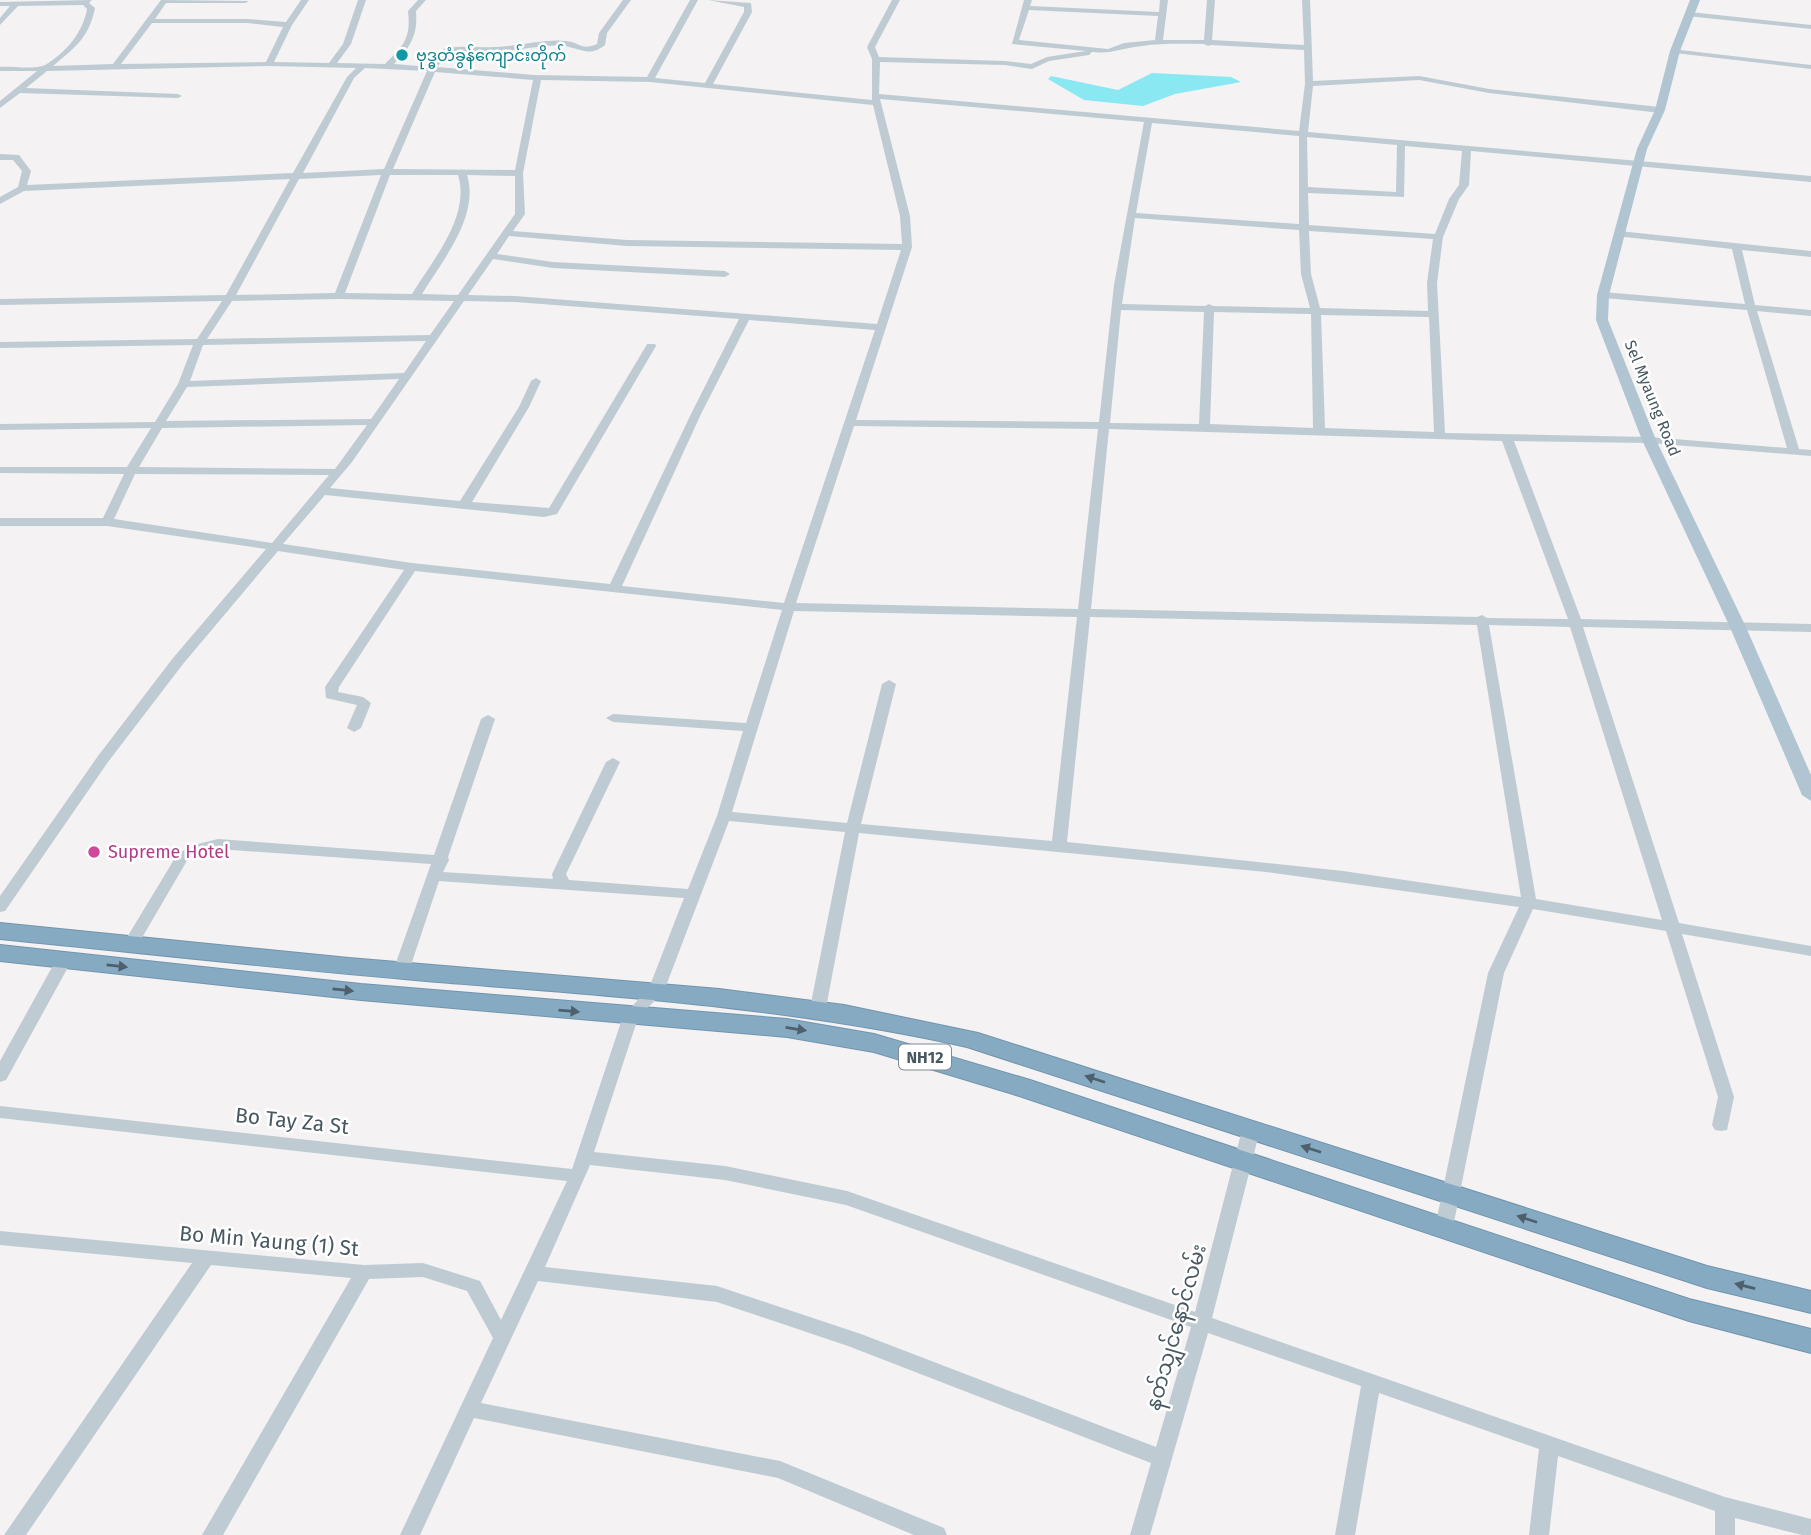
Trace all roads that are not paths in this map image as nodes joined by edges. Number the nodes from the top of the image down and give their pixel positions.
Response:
1 (305, 0) edge
2 (362, 0) edge
3 (422, 0) edge
4 (627, 0) edge
5 (694, 0) edge
6 (712, 0) edge
7 (896, 0) edge
8 (1164, 0) edge
9 (1210, 0) edge
10 (1306, 0) edge
11 (86, 1) edge
12 (165, 1) edge
13 (245, 1) edge
14 (0, 4) edge
15 (16, 4) junction
16 (1027, 4) edge
17 (1693, 7) edge
18 (1163, 14) junction
19 (152, 21) junction
20 (0, 23) edge
21 (288, 25) junction
22 (1811, 27) edge
23 (1159, 41) junction
24 (1208, 44) junction
25 (1307, 48) junction
26 (1109, 51) junction
27 (1675, 51) junction
28 (876, 58) junction
29 (269, 64) junction
30 (332, 64) junction
31 (364, 65) junction
32 (116, 66) junction
33 (387, 66) junction
34 (1811, 67) edge
35 (45, 68) junction
36 (0, 69) edge
37 (432, 69) junction
38 (534, 77) junction
39 (650, 80) junction
40 (1309, 84) junction
41 (708, 86) junction
42 (18, 90) junction
43 (178, 96) dead end
44 (876, 99) junction
45 (0, 105) edge
46 (1660, 110) junction
47 (1148, 121) junction
48 (1303, 136) junction
49 (1401, 143) junction
50 (1467, 148) junction
51 (0, 157) edge
52 (1639, 162) junction
53 (387, 172) junction
54 (462, 173) junction
55 (519, 173) junction
56 (295, 175) junction
57 (1811, 180) edge
58 (22, 188) junction
59 (1304, 190) junction
60 (0, 201) edge
61 (1131, 215) junction
62 (1304, 226) junction
63 (507, 233) junction
64 (1619, 234) junction
65 (1438, 237) junction
66 (1737, 246) junction
67 (907, 247) junction
68 (1811, 254) edge
69 (490, 256) junction
70 (725, 274) dead end
71 (1603, 295) junction
72 (339, 296) junction
73 (415, 297) junction
74 (459, 298) junction
75 (228, 300) junction
76 (0, 302) edge
77 (1118, 307) junction
78 (1209, 307) junction
79 (1751, 308) junction
80 (1316, 312) junction
81 (1811, 313) edge
82 (1432, 314) junction
83 (746, 316) junction
84 (880, 327) junction
85 (431, 338) junction
86 (200, 342) junction
87 (0, 345) edge
88 (651, 346) dead end
89 (406, 376) junction
90 (536, 381) dead end
91 (183, 384) junction
92 (374, 422) junction
93 (849, 423) junction
94 (159, 424) junction
95 (1102, 426) junction
96 (0, 427) edge
97 (1204, 427) junction
98 (1319, 430) junction
99 (1440, 436) junction
100 (1507, 438) junction
101 (1649, 440) junction
102 (1794, 452) junction
103 (1811, 453) edge
104 (132, 469) junction
105 (0, 470) edge
106 (339, 472) junction
107 (323, 491) junction
108 (464, 505) junction
109 (0, 522) edge
110 (107, 522) junction
111 (276, 548) junction
112 (412, 567) junction
113 (615, 588) junction
114 (789, 607) junction
115 (1085, 613) junction
116 (1482, 619) junction
117 (1575, 621) junction
118 (1737, 625) junction
119 (1811, 628) edge
120 (889, 684) dead end
121 (613, 718) dead end
122 (488, 719) dead end
123 (354, 728) dead end
124 (752, 728) junction
125 (612, 762) dead end
126 (1811, 795) edge
127 (724, 816) junction
128 (853, 829) junction
129 (1059, 845) junction
130 (442, 860) junction
131 (434, 876) junction
132 (563, 885) junction
133 (694, 894) junction
134 (1529, 901) junction
135 (0, 907) edge
136 (1671, 928) junction
137 (0, 931) edge
138 (131, 944) junction
139 (1811, 951) edge
140 (0, 953) edge
141 (64, 960) junction
142 (401, 971) junction
143 (656, 991) junction
144 (818, 1008) junction
145 (631, 1016) junction
146 (1043, 1062) junction
147 (0, 1076) edge
148 (1021, 1087) junction
149 (0, 1112) edge
150 (1721, 1125) dead end
151 (1251, 1130) junction
152 (586, 1158) junction
153 (1245, 1162) junction
154 (578, 1176) junction
155 (1452, 1195) junction
156 (1444, 1227) junction
157 (0, 1238) edge
158 (205, 1259) junction
159 (364, 1272) junction
160 (533, 1273) junction
161 (1811, 1303) edge
162 (1202, 1322) junction
163 (502, 1338) junction
164 (1811, 1341) edge
165 (1371, 1382) junction
166 (469, 1409) junction
167 (1549, 1444) junction
168 (1162, 1458) junction
169 (1725, 1506) junction
170 (1811, 1528) edge
171 (14, 1535) edge
172 (212, 1535) edge
173 (410, 1535) edge
174 (937, 1535) edge
175 (1140, 1535) edge
176 (1345, 1535) edge
177 (1539, 1535) edge
178 (1725, 1535) edge

1 - 21 street
2 - 30 street
3 - 33 street
4 - 37 street
5 - 39 street
6 - 41 street
7 - 28 street
8 - 18 street
9 - 24 street
10 - 25 street
11 - 15 street
11 - 35 street
12 - 13 street
12 - 19 street
14 - 15 street
15 - 20 street
16 - 18 street
16 - 26 street
17 - 22 street
17 - 27 main road, Sel Myaung Road
18 - 23 street
19 - 21 street
19 - 32 street
21 - 29 street
23 - 24 street
23 - 26 street
24 - 25 street
25 - 40 street
26 - 28 street
27 - 34 street
27 - 46 main road, Sel Myaung Road
28 - 44 street
29 - 30 street
29 - 32 street
30 - 31 street
31 - 33 street
31 - 56 street
32 - 35 street
33 - 37 street
35 - 36 street
35 - 42 street
37 - 38 street
37 - 53 street
38 - 39 street
38 - 55 street
39 - 41 street
40 - 46 street
40 - 48 street
41 - 44 street
42 - 43 street
42 - 45 street
44 - 47 street
44 - 67 street
46 - 52 main road, Sel Myaung Road
47 - 48 street
47 - 61 street
48 - 49 street
48 - 59 street
49 - 50 street
49 - 59 street
50 - 52 street
50 - 65 street
51 - 58 street
52 - 57 street
52 - 64 main road, Sel Myaung Road
53 - 54 street
53 - 56 street
53 - 72 street
54 - 55 street
54 - 73 street
55 - 63 street
56 - 58 street
56 - 75 street
58 - 60 street
59 - 62 street
61 - 62 street
61 - 77 street
62 - 65 street
62 - 80 street
63 - 67 street
63 - 69 street
64 - 66 street
64 - 71 main road, Sel Myaung Road
65 - 82 street
66 - 68 street
66 - 79 street
67 - 84 street
69 - 70 street
69 - 74 street
71 - 79 street
71 - 101 main road, Sel Myaung Road
72 - 73 street
72 - 75 street
73 - 74 street
74 - 83 street
74 - 85 street
75 - 76 street
75 - 86 street
77 - 78 street
77 - 95 street
78 - 80 street
78 - 97 street
79 - 81 street
79 - 102 street
80 - 82 street
80 - 98 street
82 - 99 street
83 - 84 street
83 - 113 street
84 - 93 street
85 - 86 street
85 - 89 street
86 - 87 street
86 - 91 street
88 - 108 street
89 - 91 street
89 - 92 street
90 - 108 street
91 - 94 street
92 - 94 street
92 - 106 street
93 - 95 street
93 - 114 street
94 - 96 street
94 - 104 street
95 - 97 street
95 - 115 street
97 - 98 street
98 - 99 street
99 - 100 street
100 - 101 street
100 - 117 street
101 - 102 street
101 - 118 main road, Sel Myaung Road
102 - 103 street
104 - 105 street
104 - 106 street
104 - 110 street
106 - 107 street
107 - 108 street
107 - 111 street
109 - 110 street
110 - 111 street
111 - 112 street
111 - 135 street
112 - 113 street
112 - 123 street
113 - 114 street
114 - 115 street
114 - 124 street
115 - 116 street
115 - 129 street
116 - 117 street
116 - 134 street
117 - 118 street
117 - 136 street
118 - 119 street
118 - 126 main road, Sel Myaung Road
120 - 128 street
121 - 124 street
122 - 130 street
124 - 127 street
125 - 132 street
127 - 128 street
127 - 133 street
128 - 129 street
128 - 144 street
129 - 134 street
130 - 131 street
130 - 138 street
131 - 132 street
131 - 142 street
132 - 133 street
133 - 143 street
134 - 136 street
134 - 155 street
136 - 139 street
136 - 150 street
137 - 138 highway, NH12
138 - 142 highway, NH12
140 - 141 highway, NH12
141 -> 145 highway, NH12
141 - 147 street
142 - 143 highway, NH12
143 - 144 highway, NH12
143 - 145 street
144 - 146 highway, NH12
145 -> 148 highway, NH12
145 - 152 street
146 - 148 highway
151 -> 146 highway, NH12
148 - 153 highway, NH12
149 - 154 street, Bo Tay Za St
151 - 153 street, နတ်သျှင်နောင်လမ်း
155 -> 151 highway, NH12
152 - 154 street
152 - 162 street
153 - 156 highway, NH12
153 - 162 street, နတ်သျှင်နောင်လမ်း
154 - 160 street
155 - 156 street
161 -> 155 highway, NH12
156 - 164 highway, NH12
157 - 158 street, Bo Min Yaung (1) St
158 - 159 street, Bo Min Yaung (1) St
158 - 171 street
159 - 163 street, Bo Min Yaung (1) St
159 - 172 street
160 - 163 street
160 - 168 street
162 - 165 street
162 - 168 street, နတ်သျှင်နောင်လမ်း
163 - 166 street
165 - 167 street
165 - 176 street
166 - 173 street
166 - 174 street
167 - 169 street
167 - 177 street
168 - 175 street, နတ်သျှင်နောင်လမ်း
169 - 170 street
169 - 178 street

